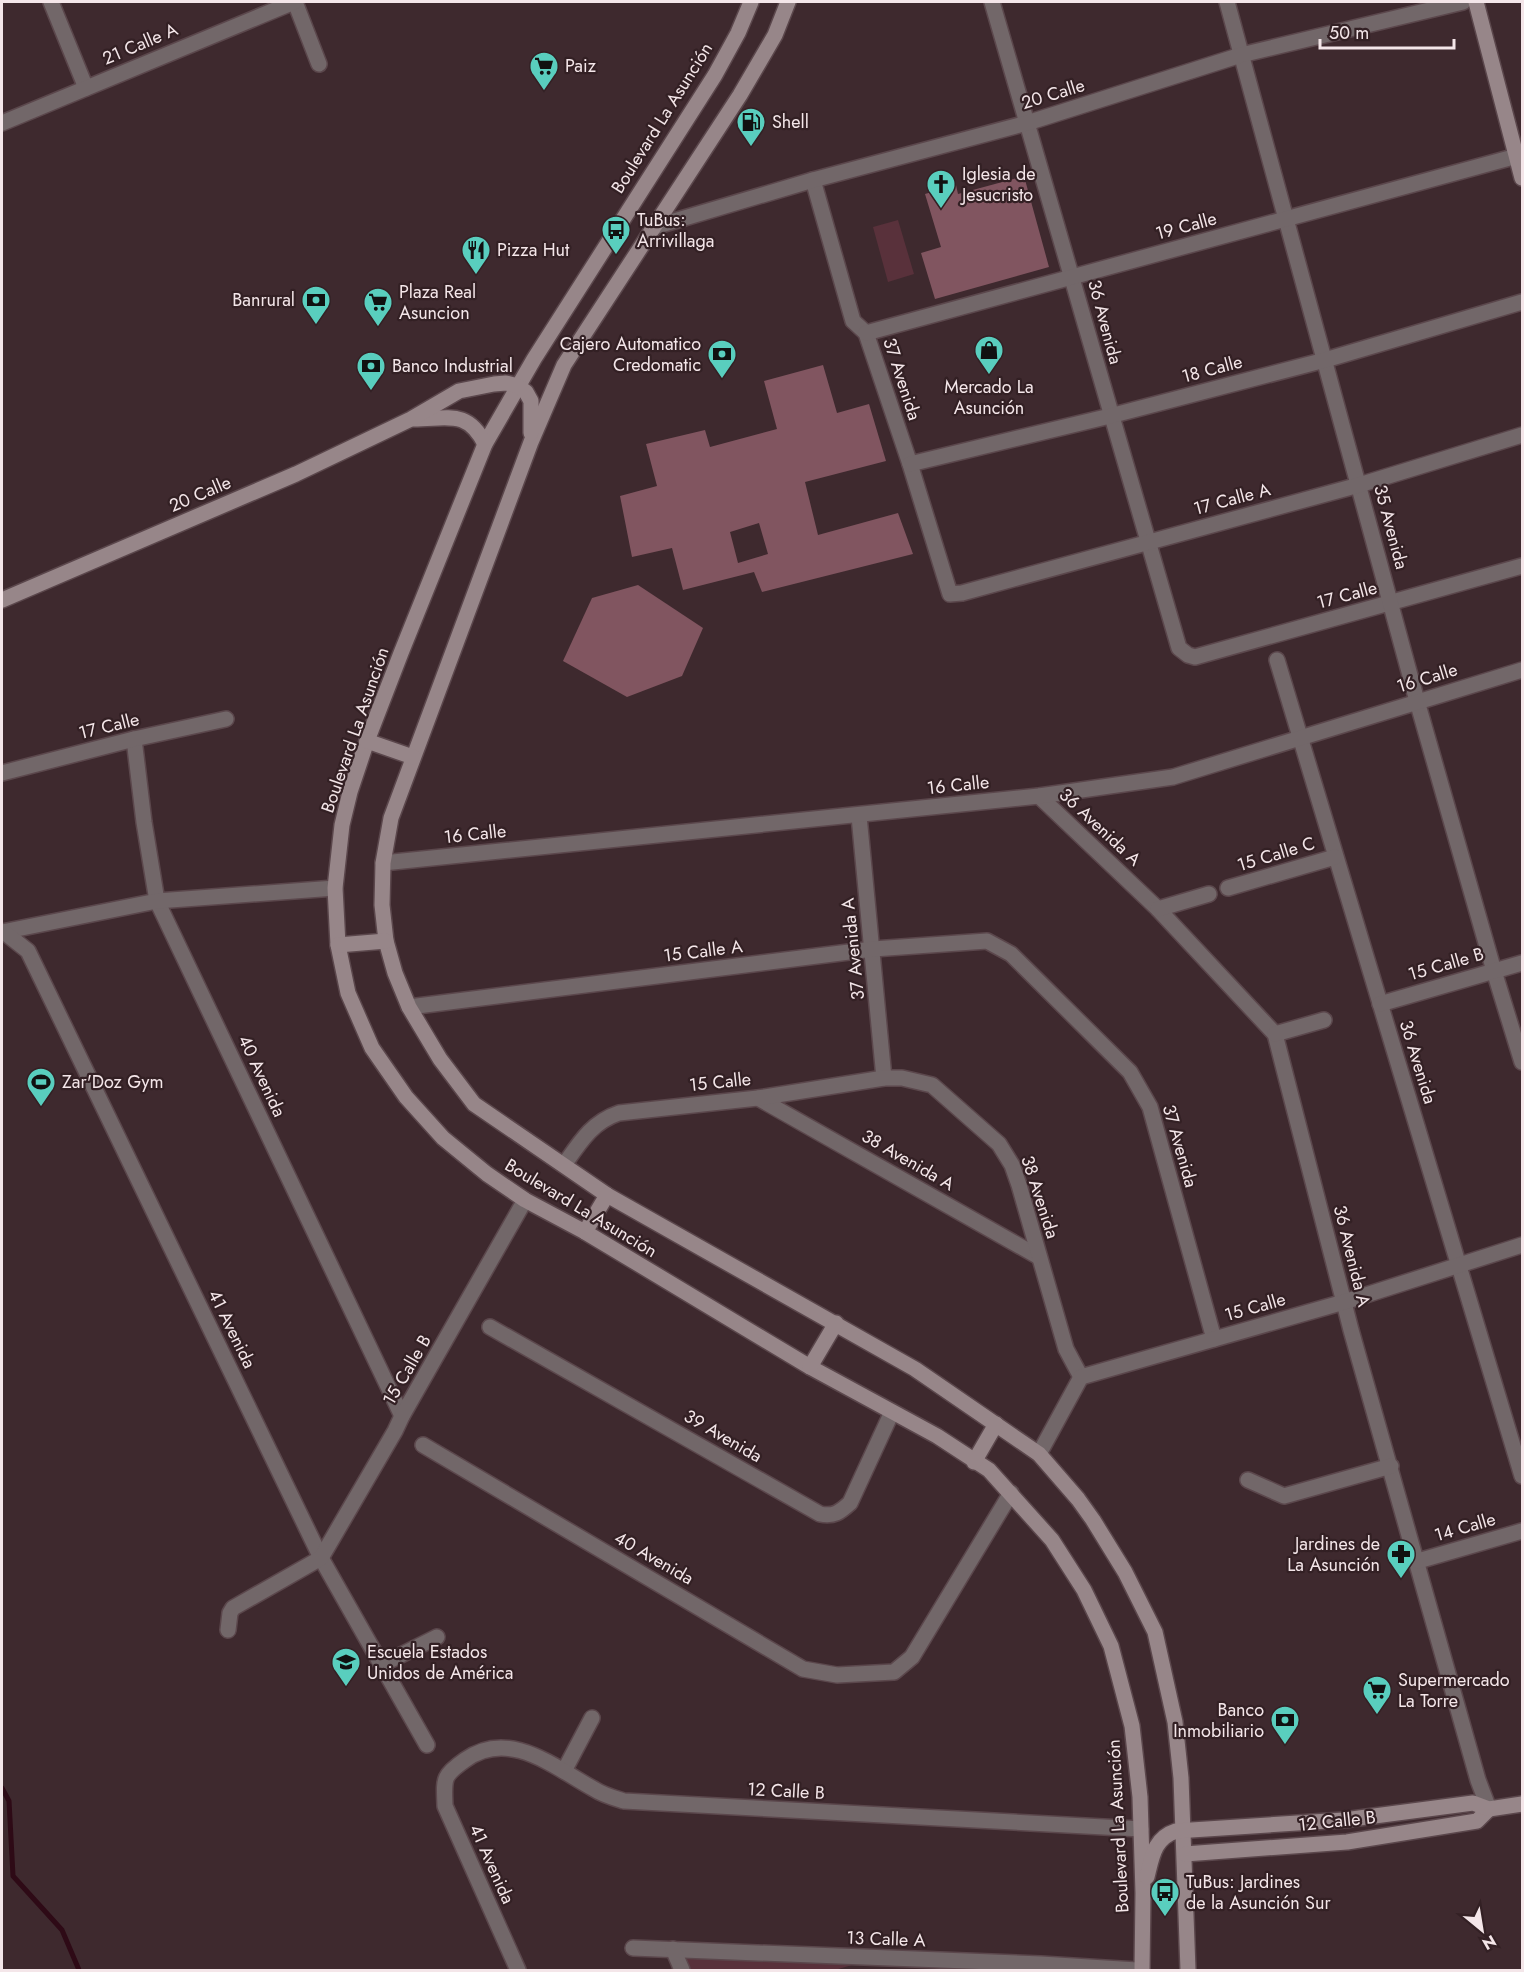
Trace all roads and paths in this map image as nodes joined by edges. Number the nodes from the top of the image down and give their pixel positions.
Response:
1 (51, 2) edge
2 (294, 2) edge
3 (751, 2) edge
4 (788, 2) edge
5 (992, 2) edge
6 (1227, 2) edge
7 (1463, 2) edge
8 (1476, 2) edge
9 (1241, 55) junction
10 (319, 64) dead end
11 (87, 88) junction
12 (2, 123) edge
13 (1027, 123) junction
14 (1517, 156) junction
15 (1522, 178) edge
16 (813, 180) junction
17 (1286, 219) junction
18 (654, 226) junction
19 (1073, 277) junction
20 (1522, 302) edge
21 (866, 333) junction
22 (1325, 360) junction
23 (518, 386) junction
24 (1110, 416) junction
25 (411, 420) junction
26 (1522, 435) edge
27 (531, 442) junction
28 (485, 444) junction
29 (910, 464) junction
30 (1359, 485) junction
31 (1147, 543) junction
32 (1522, 566) edge
33 (950, 594) joint
34 (2, 600) edge
35 (1391, 604) junction
36 (1182, 651) joint
37 (1278, 660) dead end
38 (1522, 670) edge
39 (1417, 701) junction
40 (226, 719) dead end
41 (1299, 737) junction
42 (134, 739) junction
43 (368, 741) junction
44 (412, 757) junction
45 (2, 773) edge
46 (1039, 796) junction
47 (859, 816) junction
48 (1335, 857) junction
49 (383, 863) junction
50 (335, 888) junction
51 (1228, 888) dead end
52 (1209, 894) dead end
53 (158, 901) junction
54 (1158, 909) junction
55 (3, 932) edge
56 (386, 941) junction
57 (338, 945) junction
58 (1000, 947) joint
59 (873, 949) junction
60 (1522, 963) edge
61 (1494, 971) junction
62 (1380, 1004) junction
63 (409, 1007) junction
64 (1324, 1020) dead end
65 (1275, 1034) junction
66 (1522, 1062) edge
67 (884, 1078) junction
68 (902, 1078) joint
69 (758, 1098) junction
70 (564, 1165) junction
71 (607, 1195) junction
72 (525, 1200) junction
73 (585, 1232) junction
74 (1522, 1245) edge
75 (1039, 1257) junction
76 (1461, 1266) junction
77 (1344, 1302) junction
78 (836, 1323) junction
79 (490, 1327) dead end
80 (1214, 1339) junction
81 (810, 1367) junction
82 (1081, 1377) junction
83 (892, 1412) junction
84 (402, 1416) junction
85 (996, 1424) junction
86 (423, 1445) dead end
87 (1039, 1454) junction
88 (974, 1462) junction
89 (1391, 1466) junction
90 (1522, 1476) edge
91 (1248, 1480) dead end
92 (1011, 1493) junction
93 (1522, 1531) edge
94 (321, 1558) junction
95 (1418, 1561) junction
96 (228, 1630) dead end
97 (437, 1637) dead end
98 (382, 1665) junction
99 (592, 1718) dead end
100 (428, 1745) dead end
101 (449, 1771) joint
102 (564, 1771) junction
103 (1522, 1804) edge
104 (1489, 1809) junction
105 (1141, 1829) junction
106 (1183, 1830) junction
107 (1185, 1854) junction
108 (1143, 1893) junction
109 (633, 1948) dead end
110 (674, 1949) junction
111 (879, 1959) junction
112 (518, 1971) edge
113 (682, 1971) edge
114 (851, 1971) edge
115 (1137, 1971) edge
116 (1142, 1971) edge
117 (1188, 1971) edge

1 - 11 street
2 - 10 street
2 - 11 street, 21 Calle A
3 - 23 main road, Boulevard La Asunción
4 - 18 main road, Boulevard La Asunción
5 - 13 street, 36 Avenida
6 - 9 street, 35 Avenida
7 - 9 street, 20 Calle
8 - 14 main road
9 - 13 street, 20 Calle
9 - 17 street, 35 Avenida
11 - 12 street, 21 Calle A
13 - 16 street, 20 Calle
13 - 19 street, 36 Avenida
14 - 15 main road
14 - 17 street, 19 Calle
16 - 18 street, 20 Calle
16 - 21 street, 37 Avenida
17 - 19 street, 19 Calle
17 - 22 street, 35 Avenida
18 - 27 main road, Boulevard La Asunción
19 - 21 street, 19 Calle
19 - 24 street, 36 Avenida
20 - 22 street, 18 Calle
21 - 29 street, 37 Avenida
22 - 24 street, 18 Calle
22 - 30 street, 35 Avenida
23 - 25 main road, 20 Calle
23 - 27 main road
23 - 28 main road, Boulevard La Asunción
24 - 29 street, 18 Calle
24 - 31 street, 36 Avenida
25 - 28 main road, 20 Calle
25 - 34 main road, 20 Calle
26 - 30 street, 17 Calle A
27 - 44 main road, Boulevard La Asunción
28 - 43 main road, Boulevard La Asunción
29 - 33 street, 37 Avenida
30 - 31 street, 17 Calle A
30 - 35 street, 35 Avenida
31 - 33 street, 17 Calle A
31 - 36 street, 36 Avenida
32 - 35 street, 17 Calle
35 - 36 street, 17 Calle
35 - 39 street, 35 Avenida
37 - 41 street, 36 Avenida
38 - 39 street, 16 Calle
39 - 41 street, 16 Calle
39 - 61 street, 35 Avenida
40 - 42 street, 17 Calle
41 - 46 street, 16 Calle
41 - 48 street, 36 Avenida
42 - 45 street, 17 Calle
42 - 53 street, 40 Avenida
43 - 44 main road
43 - 50 main road, Boulevard La Asunción
44 - 49 main road, Boulevard La Asunción
46 - 47 street, 16 Calle
46 - 54 street, 36 Avenida A
47 - 49 street, 16 Calle
47 - 59 street, 37 Avenida A
48 - 51 street, 15 Calle C
48 - 62 street, 36 Avenida
49 - 56 main road, Boulevard La Asunción
50 - 53 street
50 - 57 main road, Boulevard La Asunción
52 - 54 street
53 - 55 street
53 - 84 street, 40 Avenida
54 - 65 street, 36 Avenida A
55 - 94 street, 41 Avenida
56 - 57 main road
56 - 63 main road, Boulevard La Asunción
57 - 72 main road, Boulevard La Asunción
58 - 59 street, 15 Calle A
58 - 80 street, 37 Avenida
59 - 63 street, 15 Calle A
59 - 67 street, 37 Avenida A
60 - 61 street, 15 Calle B
61 - 62 street, 15 Calle B
61 - 66 street, 35 Avenida
62 - 76 street, 36 Avenida
63 - 70 main road, Boulevard La Asunción
64 - 65 street
65 - 77 street, 36 Avenida A
67 - 68 street, 15 Calle
67 - 69 street, 15 Calle
68 - 75 street, 38 Avenida
69 - 70 street, 15 Calle
69 - 75 street, 38 Avenida A
70 - 71 main road, Boulevard La Asunción
71 - 73 main road
71 - 78 main road, Boulevard La Asunción
72 - 73 main road, Boulevard La Asunción
72 - 84 street, 15 Calle B
73 - 81 main road, Boulevard La Asunción
74 - 76 street, 15 Calle
75 - 82 street, 38 Avenida
76 - 77 street, 15 Calle
76 - 90 street, 36 Avenida
77 - 80 street, 15 Calle
77 - 89 street, 36 Avenida A
78 - 81 main road
78 - 85 main road, Boulevard La Asunción
79 - 83 street, 39 Avenida
80 - 82 street, 15 Calle
81 - 83 main road, Boulevard La Asunción
82 - 87 street
83 - 88 main road, Boulevard La Asunción
84 - 94 street, 15 Calle B
85 - 87 main road, Boulevard La Asunción
85 - 88 main road
86 - 92 street, 40 Avenida
87 - 106 main road, Boulevard La Asunción
88 - 92 main road, Boulevard La Asunción
89 - 91 street
89 - 95 street, 36 Avenida A
92 - 105 main road, Boulevard La Asunción
93 - 95 street, 14 Calle
94 - 96 street
94 - 98 street, 41 Avenida
95 - 104 street, 36 Avenida A
97 - 98 street
98 - 100 street, 41 Avenida
99 - 102 street
101 - 102 street, 12 Calle B
101 - 112 street, 41 Avenida
102 - 105 street, 12 Calle B
103 - 104 main road, 12 Calle B
104 - 106 main road, 12 Calle B
104 - 107 main road, 12 Calle B
105 - 108 main road, Boulevard La Asunción
106 - 107 main road, Boulevard La Asunción
106 - 108 main road
107 - 117 main road, Boulevard La Asunción
108 - 116 main road, Boulevard La Asunción
109 - 110 street, 13 Calle A
110 - 111 street, 13 Calle A
110 - 113 street
111 - 114 street
111 - 115 street, 13 Calle A

